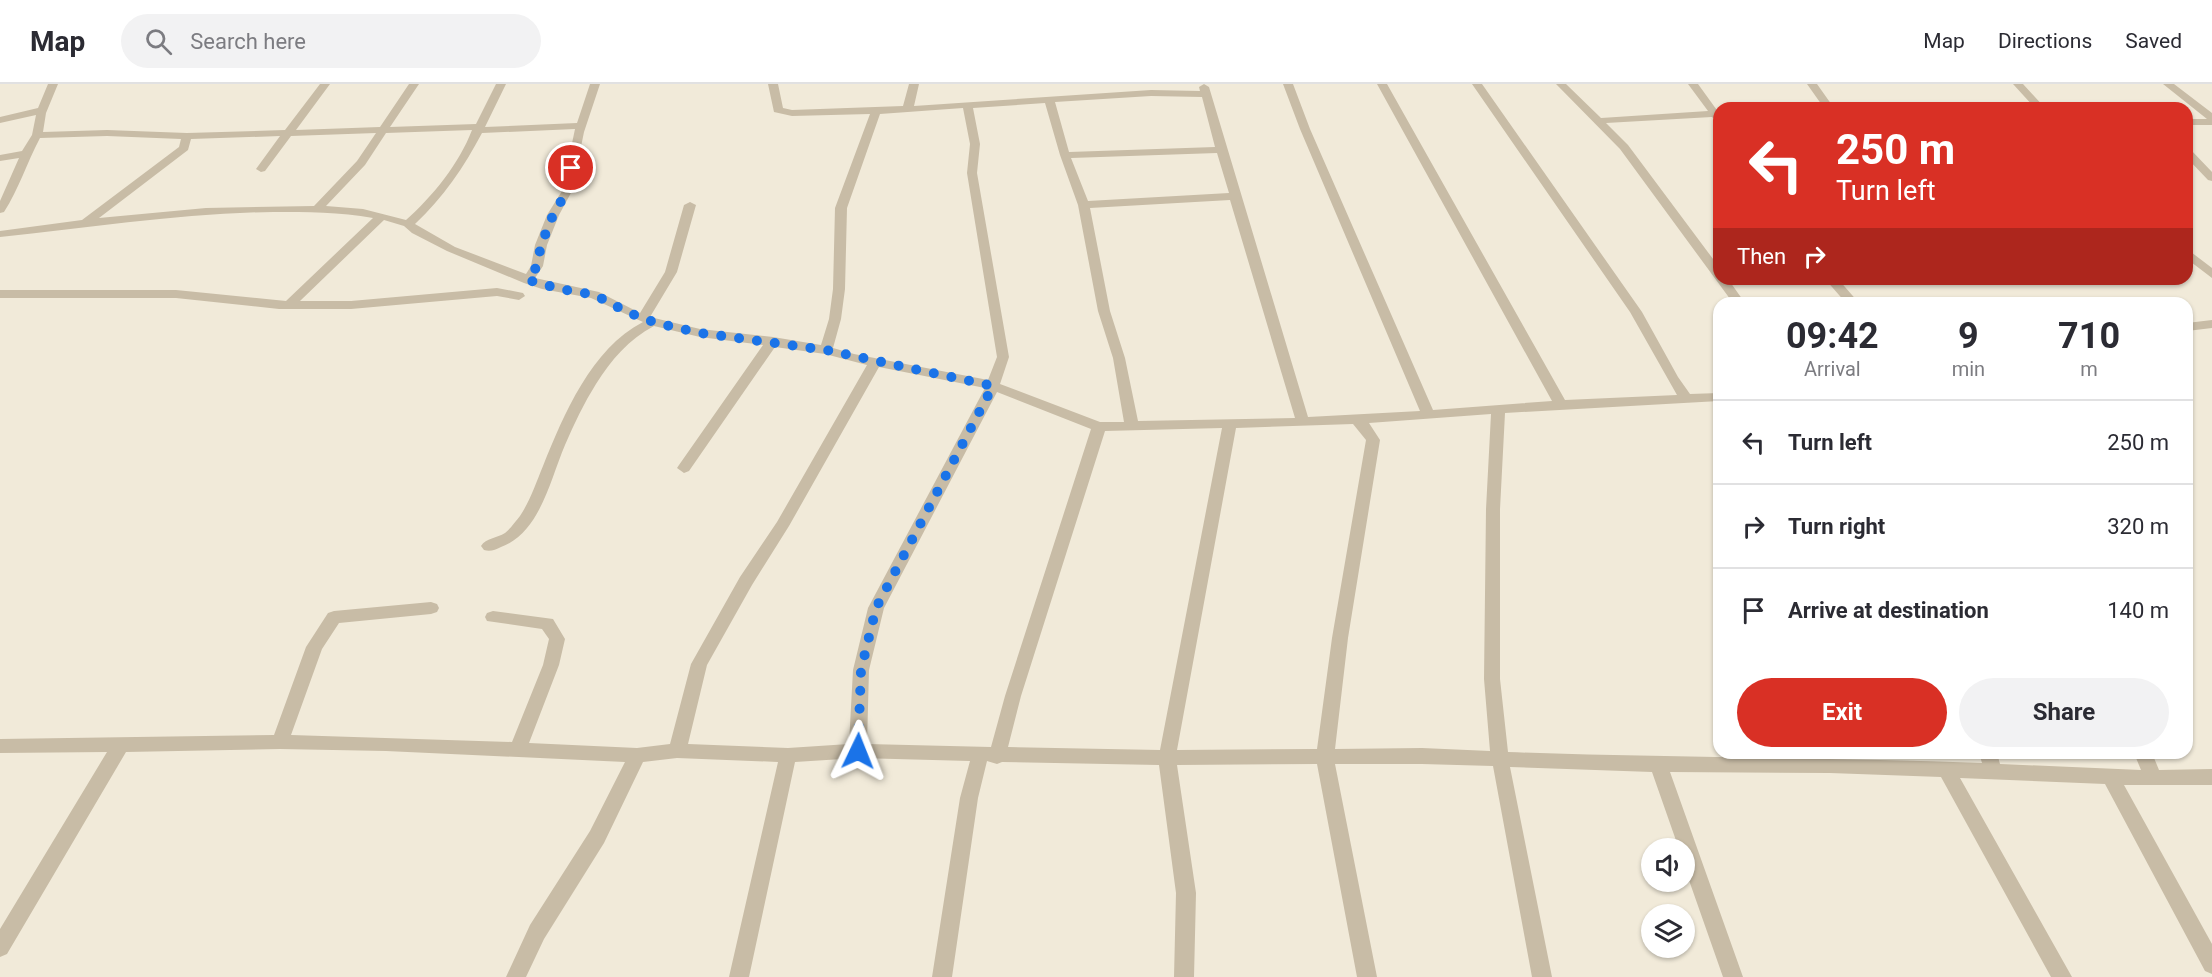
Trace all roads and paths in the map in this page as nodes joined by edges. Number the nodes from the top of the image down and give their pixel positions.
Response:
1 (53, 84) edge
2 (325, 84) edge
3 (414, 84) edge
4 (501, 84) edge
5 (595, 84) edge
6 (773, 84) edge
7 (914, 84) edge
8 (1288, 84) edge
9 (1382, 84) edge
10 (1477, 84) edge
11 (1561, 84) edge
12 (1694, 84) edge
13 (1812, 84) edge
14 (2018, 84) edge
15 (2168, 84) edge
16 (1150, 89) edge
17 (1205, 89) edge
18 (1049, 99) junction
19 (1825, 102) edge
20 (2034, 102) edge
21 (2190, 102) edge
22 (967, 104) junction
23 (2193, 104) edge
24 (908, 108) junction
25 (43, 110) junction
26 (876, 111) junction
27 (1713, 111) edge
28 (1713, 117) edge
29 (0, 120) edge
30 (2212, 120) edge
31 (1599, 121) junction
32 (2193, 122) edge
33 (581, 126) junction
34 (478, 128) junction
35 (382, 132) junction
36 (289, 134) junction
37 (37, 135) junction
38 (187, 136) junction
39 (1221, 150) junction
40 (26, 154) junction
41 (1065, 155) junction
42 (0, 158) edge
43 (2193, 158) edge
44 (261, 169) dead end
45 (2212, 178) edge
46 (1236, 196) junction
47 (690, 205) dead end
48 (1084, 205) junction
49 (318, 208) junction
50 (0, 210) edge
51 (381, 217) junction
52 (408, 224) junction
53 (81, 225) junction
54 (0, 234) edge
55 (2193, 258) edge
56 (2198, 263) junction
57 (2212, 263) edge
58 (1713, 268) edge
59 (2212, 274) edge
60 (528, 280) junction
61 (1836, 285) edge
62 (0, 294) edge
63 (519, 296) dead end
64 (1848, 297) edge
65 (292, 302) dead end
66 (648, 319) junction
67 (2212, 324) edge
68 (2193, 326) edge
69 (773, 341) junction
70 (826, 350) junction
71 (875, 362) junction
72 (993, 386) junction
73 (1713, 397) edge
74 (1686, 398) junction
75 (1561, 405) junction
76 (1498, 408) junction
77 (1428, 413) junction
78 (1357, 420) junction
79 (1303, 422) junction
80 (1230, 425) junction
81 (1132, 426) junction
82 (1099, 427) junction
83 (684, 468) dead end
84 (489, 546) dead end
85 (431, 608) dead end
86 (493, 617) dead end
87 (280, 742) junction
88 (122, 743) junction
89 (0, 746) edge
90 (517, 751) junction
91 (676, 751) junction
92 (858, 751) junction
93 (638, 755) junction
94 (788, 755) junction
95 (989, 755) junction
96 (1167, 758) junction
97 (1325, 758) junction
98 (1500, 759) junction
99 (1828, 759) edge
100 (1990, 759) edge
101 (2145, 759) edge
102 (1658, 763) junction
103 (1946, 770) junction
104 (1994, 772) junction
105 (2111, 777) junction
106 (2212, 777) edge
107 (2153, 778) junction
108 (0, 947) edge
109 (2212, 964) edge
110 (516, 977) edge
111 (739, 977) edge
112 (942, 977) edge
113 (1184, 977) edge
114 (1367, 977) edge
115 (1542, 977) edge
116 (1734, 977) edge
117 (2062, 977) edge

1 - 25 street
2 - 36 street
3 - 35 street
4 - 34 street
5 - 33 street
6 - 26 street
7 - 24 street
8 - 77 street
9 - 75 street
10 - 74 street
11 - 31 street
12 - 27 street
13 - 19 street
14 - 20 street
15 - 21 street
16 - 17 street
16 - 18 street
17 - 39 street
18 - 22 street
18 - 41 street
22 - 24 street
22 - 72 street
23 - 30 street
24 - 26 street
25 - 29 street
25 - 37 street
26 - 70 street
28 - 31 street
30 - 32 street
31 - 58 street
33 - 34 street
33 - 60 street
34 - 35 street
34 - 52 street
35 - 36 street
35 - 49 street
36 - 38 street
36 - 44 street
37 - 38 street
37 - 40 street
38 - 53 street
39 - 41 street
39 - 46 street
40 - 42 street
40 - 50 street
41 - 48 street
43 - 45 street
46 - 48 street
46 - 79 street
47 - 66 street
48 - 81 street
49 - 51 street
49 - 53 street
51 - 52 street
51 - 65 street
52 - 60 street
53 - 54 street
55 - 56 street
56 - 57 street
56 - 59 street
60 - 66 street
61 - 64 street
62 - 63 street
66 - 69 street
66 - 84 street
67 - 68 street
69 - 70 street
69 - 83 street
70 - 71 street
71 - 72 street
71 - 91 street
72 - 82 street
72 - 92 street
73 - 74 street
74 - 75 street
75 - 76 street
76 - 77 street
76 - 98 street
77 - 78 street
78 - 79 street
78 - 97 street
79 - 80 street
80 - 81 street
80 - 96 street
81 - 82 street
82 - 95 street
85 - 87 street
86 - 90 street
87 - 88 street
87 - 90 street
88 - 89 street
88 - 108 street
90 - 93 street
91 - 93 street
91 - 94 street
92 - 94 street
92 - 95 street
93 - 110 street
94 - 111 street
95 - 96 street
95 - 112 street
96 - 97 street
96 - 113 street
97 - 98 street
97 - 114 street
98 - 102 street
98 - 115 street
99 - 102 street
99 - 103 street
100 - 104 street
101 - 107 street
102 - 116 street
103 - 104 street
103 - 117 street
104 - 105 street
105 - 107 street
105 - 109 street
106 - 107 street

